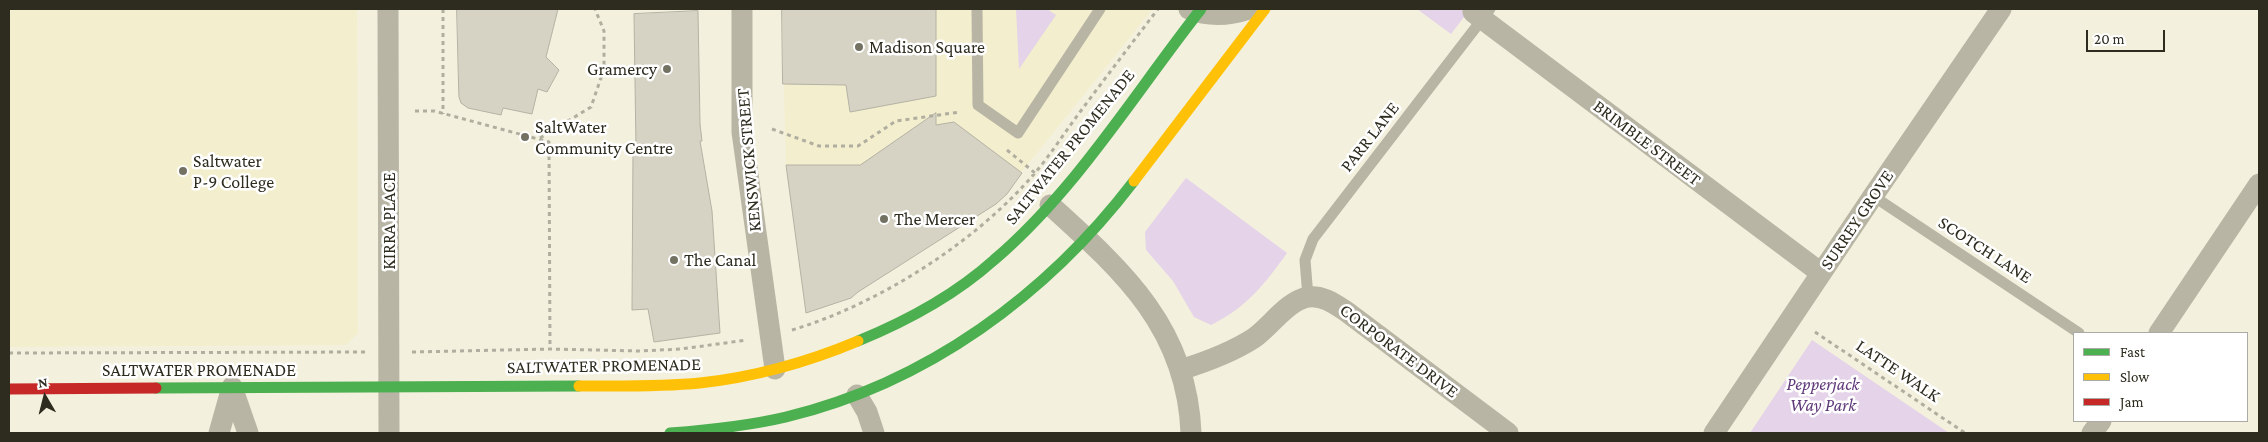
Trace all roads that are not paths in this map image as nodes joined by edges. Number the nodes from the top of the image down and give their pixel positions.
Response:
1 (388, 9) edge
2 (742, 9) edge
3 (978, 9) edge
4 (1100, 9) edge
5 (1249, 9) edge
6 (1266, 9) edge
7 (1196, 10) edge
8 (1997, 10) edge
9 (1482, 13) edge
10 (2259, 184) edge
11 (1873, 196) junction
12 (1050, 205) junction
13 (1087, 239) junction
14 (1821, 273) junction
15 (1308, 297) junction
16 (2077, 332) edge
17 (2160, 332) edge
18 (775, 369) junction
19 (1180, 370) junction
20 (390, 386) junction
21 (232, 387) junction
22 (9, 388) edge
23 (857, 395) junction
24 (2100, 422) edge
25 (219, 433) edge
26 (248, 433) edge
27 (389, 433) edge
28 (670, 433) edge
29 (874, 433) edge
30 (1191, 433) edge
31 (1508, 433) edge
32 (1714, 433) edge
33 (2092, 433) edge

1 - 20 street, KIRRA PLACE
2 - 18 street, KENSWICK STREET
3 - 4 lane
5 - 7 street
6 - 13 street
7 - 12 street, SALTWATER PROMENADE
8 - 11 street, SURREY GROVE
9 - 14 street, BRIMBLE STREET
9 - 15 lane, PARR LANE
10 - 17 street
11 - 14 street, SURREY GROVE
11 - 16 lane, SCOTCH LANE
12 - 13 street
12 - 18 street, SALTWATER PROMENADE
13 - 19 street
13 - 23 street
14 - 32 street, SURREY GROVE
15 - 19 street
15 - 31 street, CORPORATE DRIVE
18 - 20 street, SALTWATER PROMENADE
19 - 30 street
20 - 21 street, SALTWATER PROMENADE
20 - 27 street, KIRRA PLACE
21 - 22 street, SALTWATER PROMENADE
21 - 25 street
21 - 26 street
23 - 28 street
23 - 29 street
24 - 33 street

